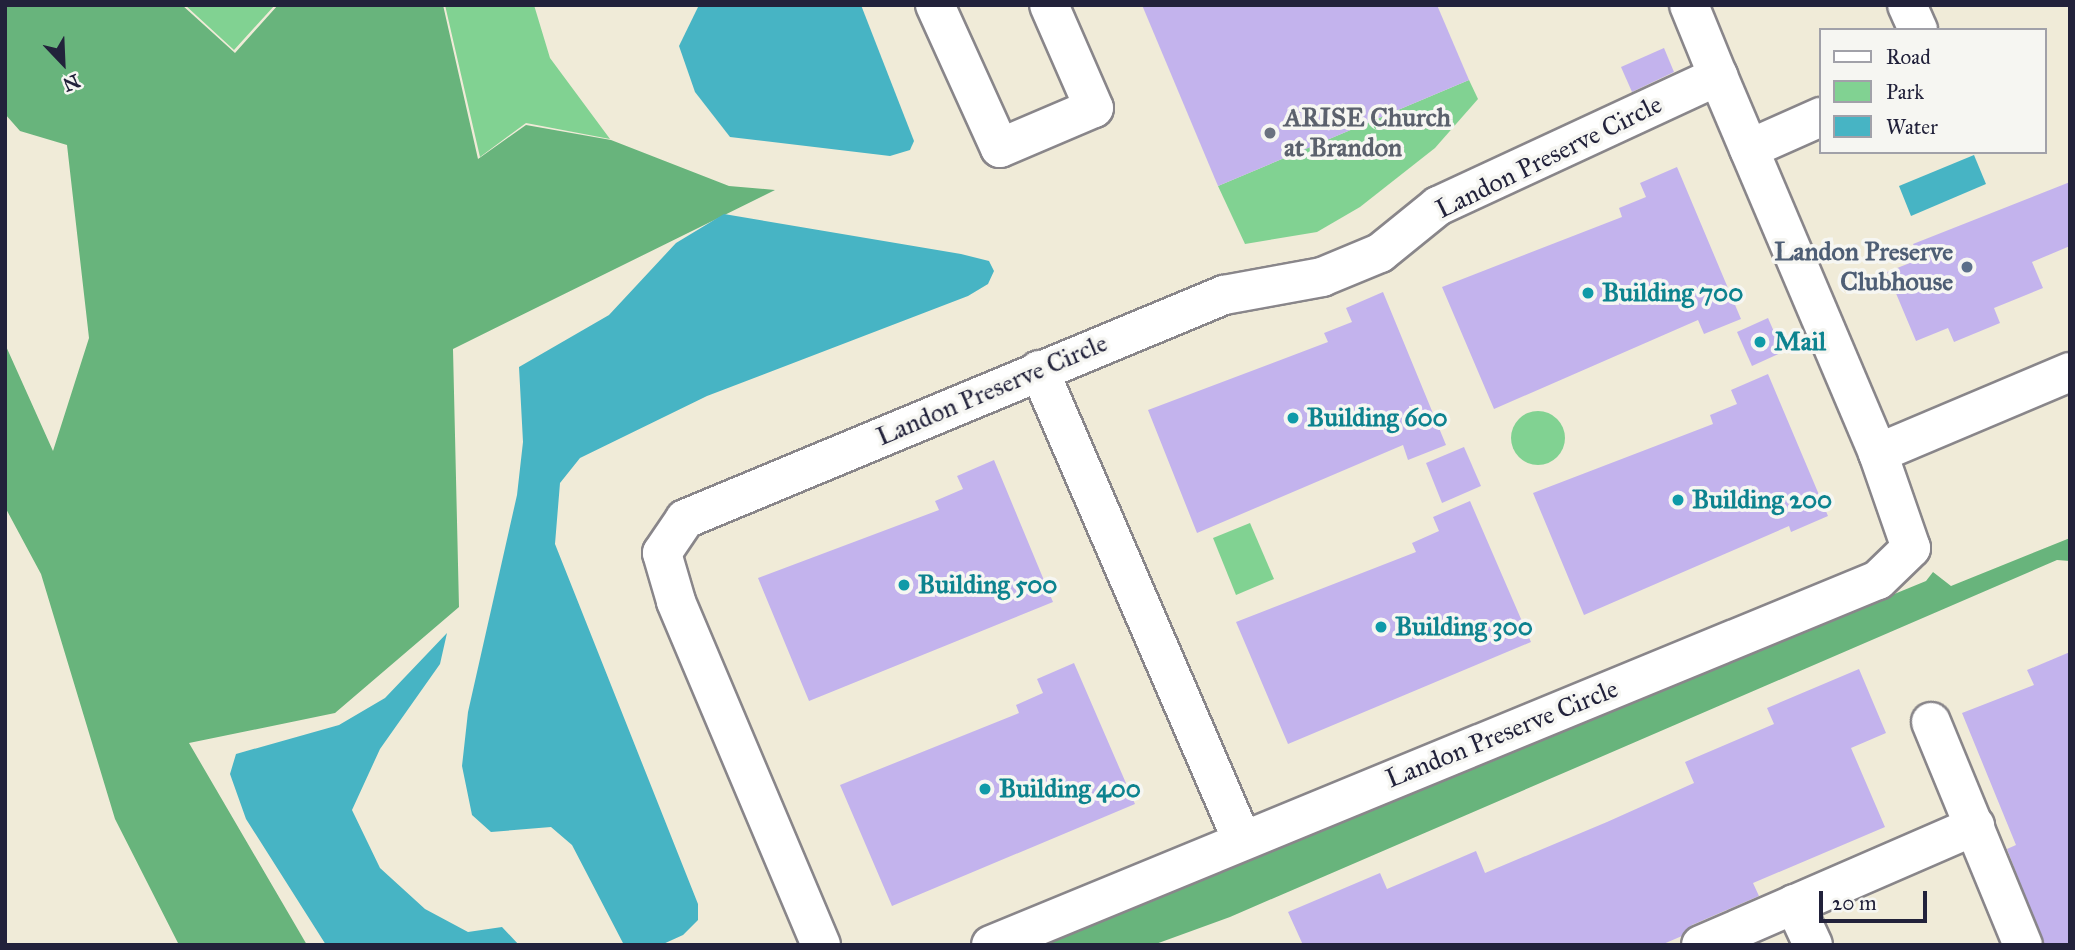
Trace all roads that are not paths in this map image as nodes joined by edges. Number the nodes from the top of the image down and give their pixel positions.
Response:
1 (936, 5) edge
2 (1049, 5) edge
3 (1689, 5) edge
4 (1908, 5) edge
5 (1917, 28) edge
6 (1718, 76) junction
7 (1820, 117) edge
8 (1749, 149) junction
9 (1039, 370) junction
10 (2070, 372) edge
11 (1878, 453) junction
12 (1931, 722) dead end
13 (1975, 826) junction
14 (1242, 840) junction
15 (1794, 904) junction
16 (821, 945) edge
17 (991, 945) edge
18 (1701, 945) edge
19 (1812, 945) edge
20 (2023, 945) edge

1 - 2 street
3 - 6 street, Landon Preserve Circle
4 - 5 street
6 - 8 street, Landon Preserve Circle
6 - 9 street, Landon Preserve Circle
7 - 8 street
8 - 11 street, Landon Preserve Circle
9 - 14 street
9 - 16 street, Landon Preserve Circle
10 - 11 street
11 - 14 street, Landon Preserve Circle
12 - 13 street
13 - 15 street
13 - 20 street
14 - 17 street, Landon Preserve Circle
15 - 18 street
15 - 19 street

